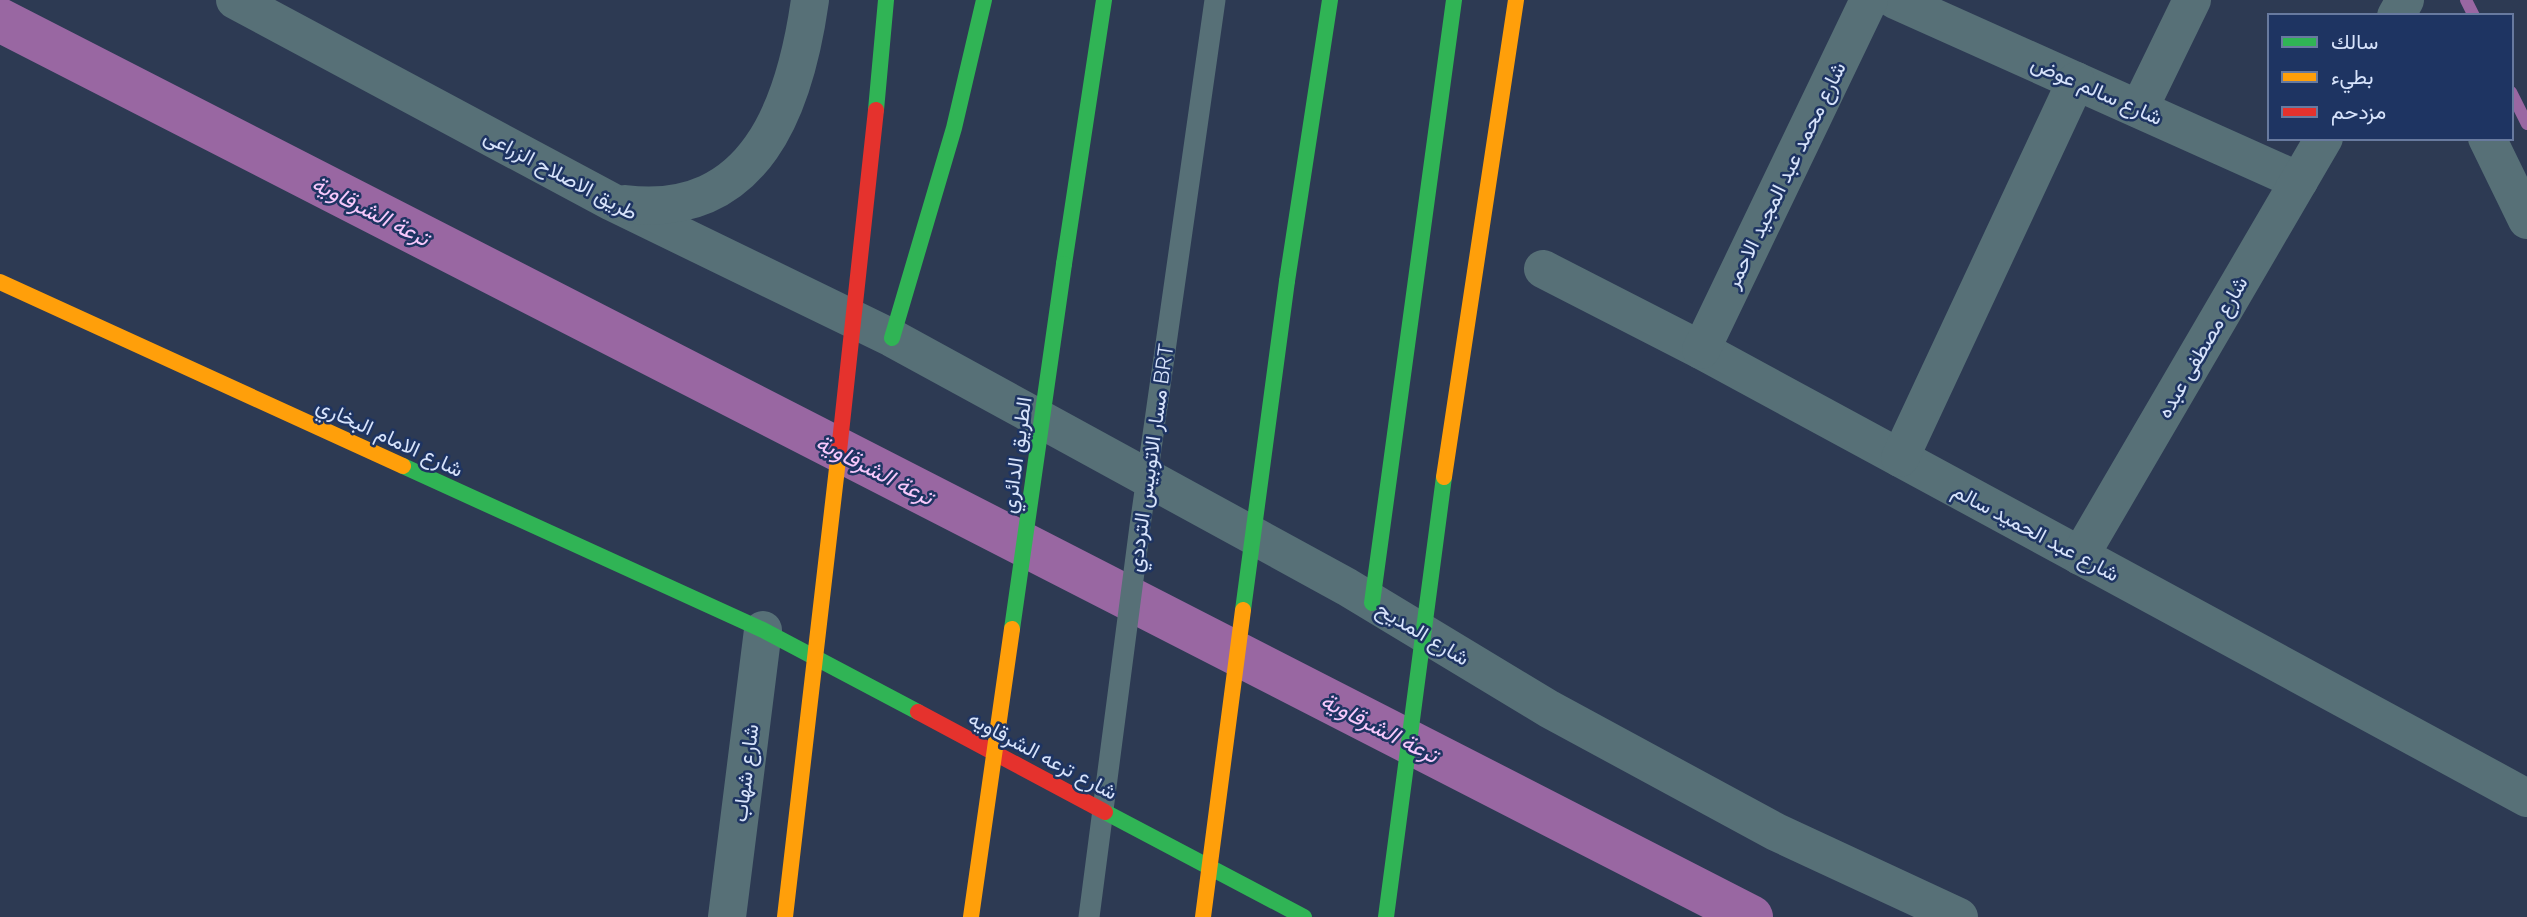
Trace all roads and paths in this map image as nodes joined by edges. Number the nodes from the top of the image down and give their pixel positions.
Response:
1 (235, 0) edge
2 (810, 0) edge
3 (886, 0) edge
4 (984, 0) edge
5 (1104, 0) edge
6 (1216, 0) edge
7 (1330, 0) edge
8 (1454, 0) edge
9 (1516, 0) edge
10 (1868, 0) edge
11 (1895, 0) edge
12 (2192, 0) edge
13 (2076, 81) junction
14 (2139, 109) junction
15 (2323, 140) edge
16 (2488, 140) edge
17 (2299, 181) junction
18 (612, 202) junction
19 (2527, 220) edge
20 (1542, 269) dead end
21 (0, 282) edge
22 (892, 338) junction
23 (1701, 350) junction
24 (1900, 458) junction
25 (2080, 556) junction
26 (1372, 603) junction
27 (763, 630) junction
28 (2527, 798) edge
29 (727, 917) edge
30 (785, 917) edge
31 (971, 917) edge
32 (1089, 917) edge
33 (1203, 917) edge
34 (1304, 917) edge
35 (1386, 917) edge
36 (1959, 917) edge

1 - 18 street, طريق الاصلاح الزراعى
2 - 18 street
3 - 30 main road, bridge
4 - 22 main road
5 - 31 main road, الطريق الدائري, bridge
6 - 32 lane, مسار الاتوبيس الترددي BRT
7 - 33 main road, bridge
8 - 26 main road
9 - 35 main road, bridge
10 - 23 street, شارع محمد عبد المجيد الاحمر
11 - 13 street, شارع سالم عوض
12 - 14 street
13 - 14 street, شارع سالم عوض
13 - 24 street
14 - 17 street, شارع سالم عوض
15 - 17 street, شارع مصطفى عبده
16 - 19 street
17 - 25 street, شارع مصطفى عبده
18 - 22 street, طريق الاصلاح الزراعى
20 - 23 street, شارع عبد الحميد سالم
21 - 27 main road, شارع الامام البخاري
22 - 26 street, شارع المديح
23 - 24 street, شارع عبد الحميد سالم
24 - 25 street, شارع عبد الحميد سالم
25 - 28 street, شارع عبد الحميد سالم
26 - 36 street, شارع المديح
27 - 29 street, شارع شهاب
27 - 34 main road, شارع ترعه الشرقاويه

